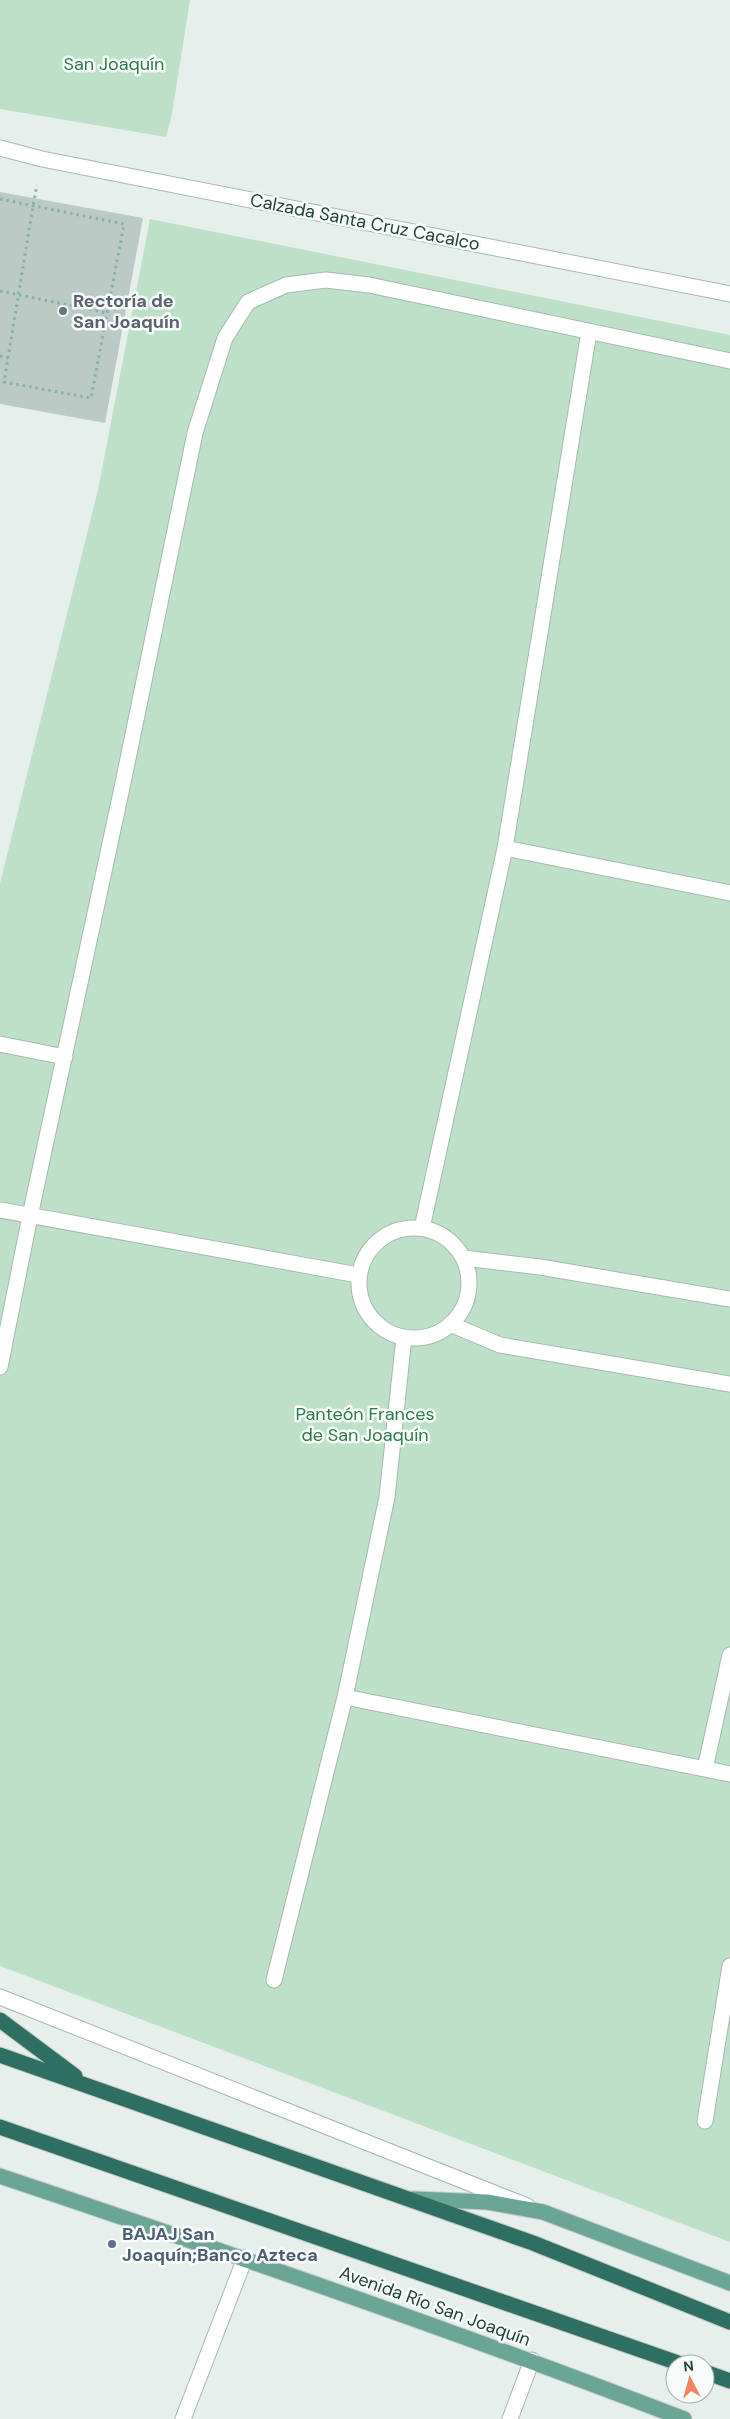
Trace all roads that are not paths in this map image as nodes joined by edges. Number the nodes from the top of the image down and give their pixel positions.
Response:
1 (0, 148) edge
2 (730, 294) edge
3 (589, 332) junction
4 (730, 361) edge
5 (505, 848) junction
6 (730, 894) edge
7 (0, 1044) edge
8 (64, 1057) junction
9 (0, 1210) edge
10 (30, 1216) junction
11 (422, 1228) junction
12 (464, 1258) junction
13 (358, 1275) junction
14 (730, 1299) edge
15 (450, 1324) junction
16 (404, 1337) junction
17 (0, 1367) edge
18 (730, 1384) edge
19 (730, 1655) edge
20 (345, 1697) junction
21 (705, 1769) junction
22 (730, 1774) edge
23 (730, 1966) edge
24 (274, 1980) dead end
25 (0, 1997) edge
26 (0, 2020) edge
27 (0, 2055) edge
28 (86, 2085) junction
29 (705, 2121) dead end
30 (0, 2127) edge
31 (0, 2176) edge
32 (409, 2198) junction
33 (543, 2212) junction
34 (245, 2258) junction
35 (730, 2283) edge
36 (730, 2322) edge
37 (665, 2358) edge
38 (532, 2360) junction
39 (715, 2376) edge
40 (730, 2381) edge
41 (183, 2419) edge
42 (510, 2419) edge
43 (684, 2419) edge

1 - 2 street, Calzada Santa Cruz Cacalco
3 - 4 street
3 - 5 street
3 - 8 street
5 - 6 street
5 - 11 street
7 - 8 street
8 - 10 street
9 - 10 street
10 - 13 street
10 - 17 street
11 - 12 street
11 - 13 street
12 - 14 street
12 - 15 street
13 - 16 street
15 - 16 street
15 - 18 street
16 - 20 street
19 - 21 street
20 - 21 street
20 - 24 street
21 - 22 street
23 - 29 street
25 - 33 street
26 - 28 highway
27 - 28 highway
28 - 32 highway
30 - 37 highway, Avenida Río San Joaquín
31 - 34 main road, Avenida Río San Joaquín
32 - 33 main road
32 - 36 highway
33 - 35 main road
34 - 38 main road, Avenida Río San Joaquín
34 - 41 street
38 - 42 street
38 - 43 main road, Avenida Río San Joaquín
39 - 40 highway

